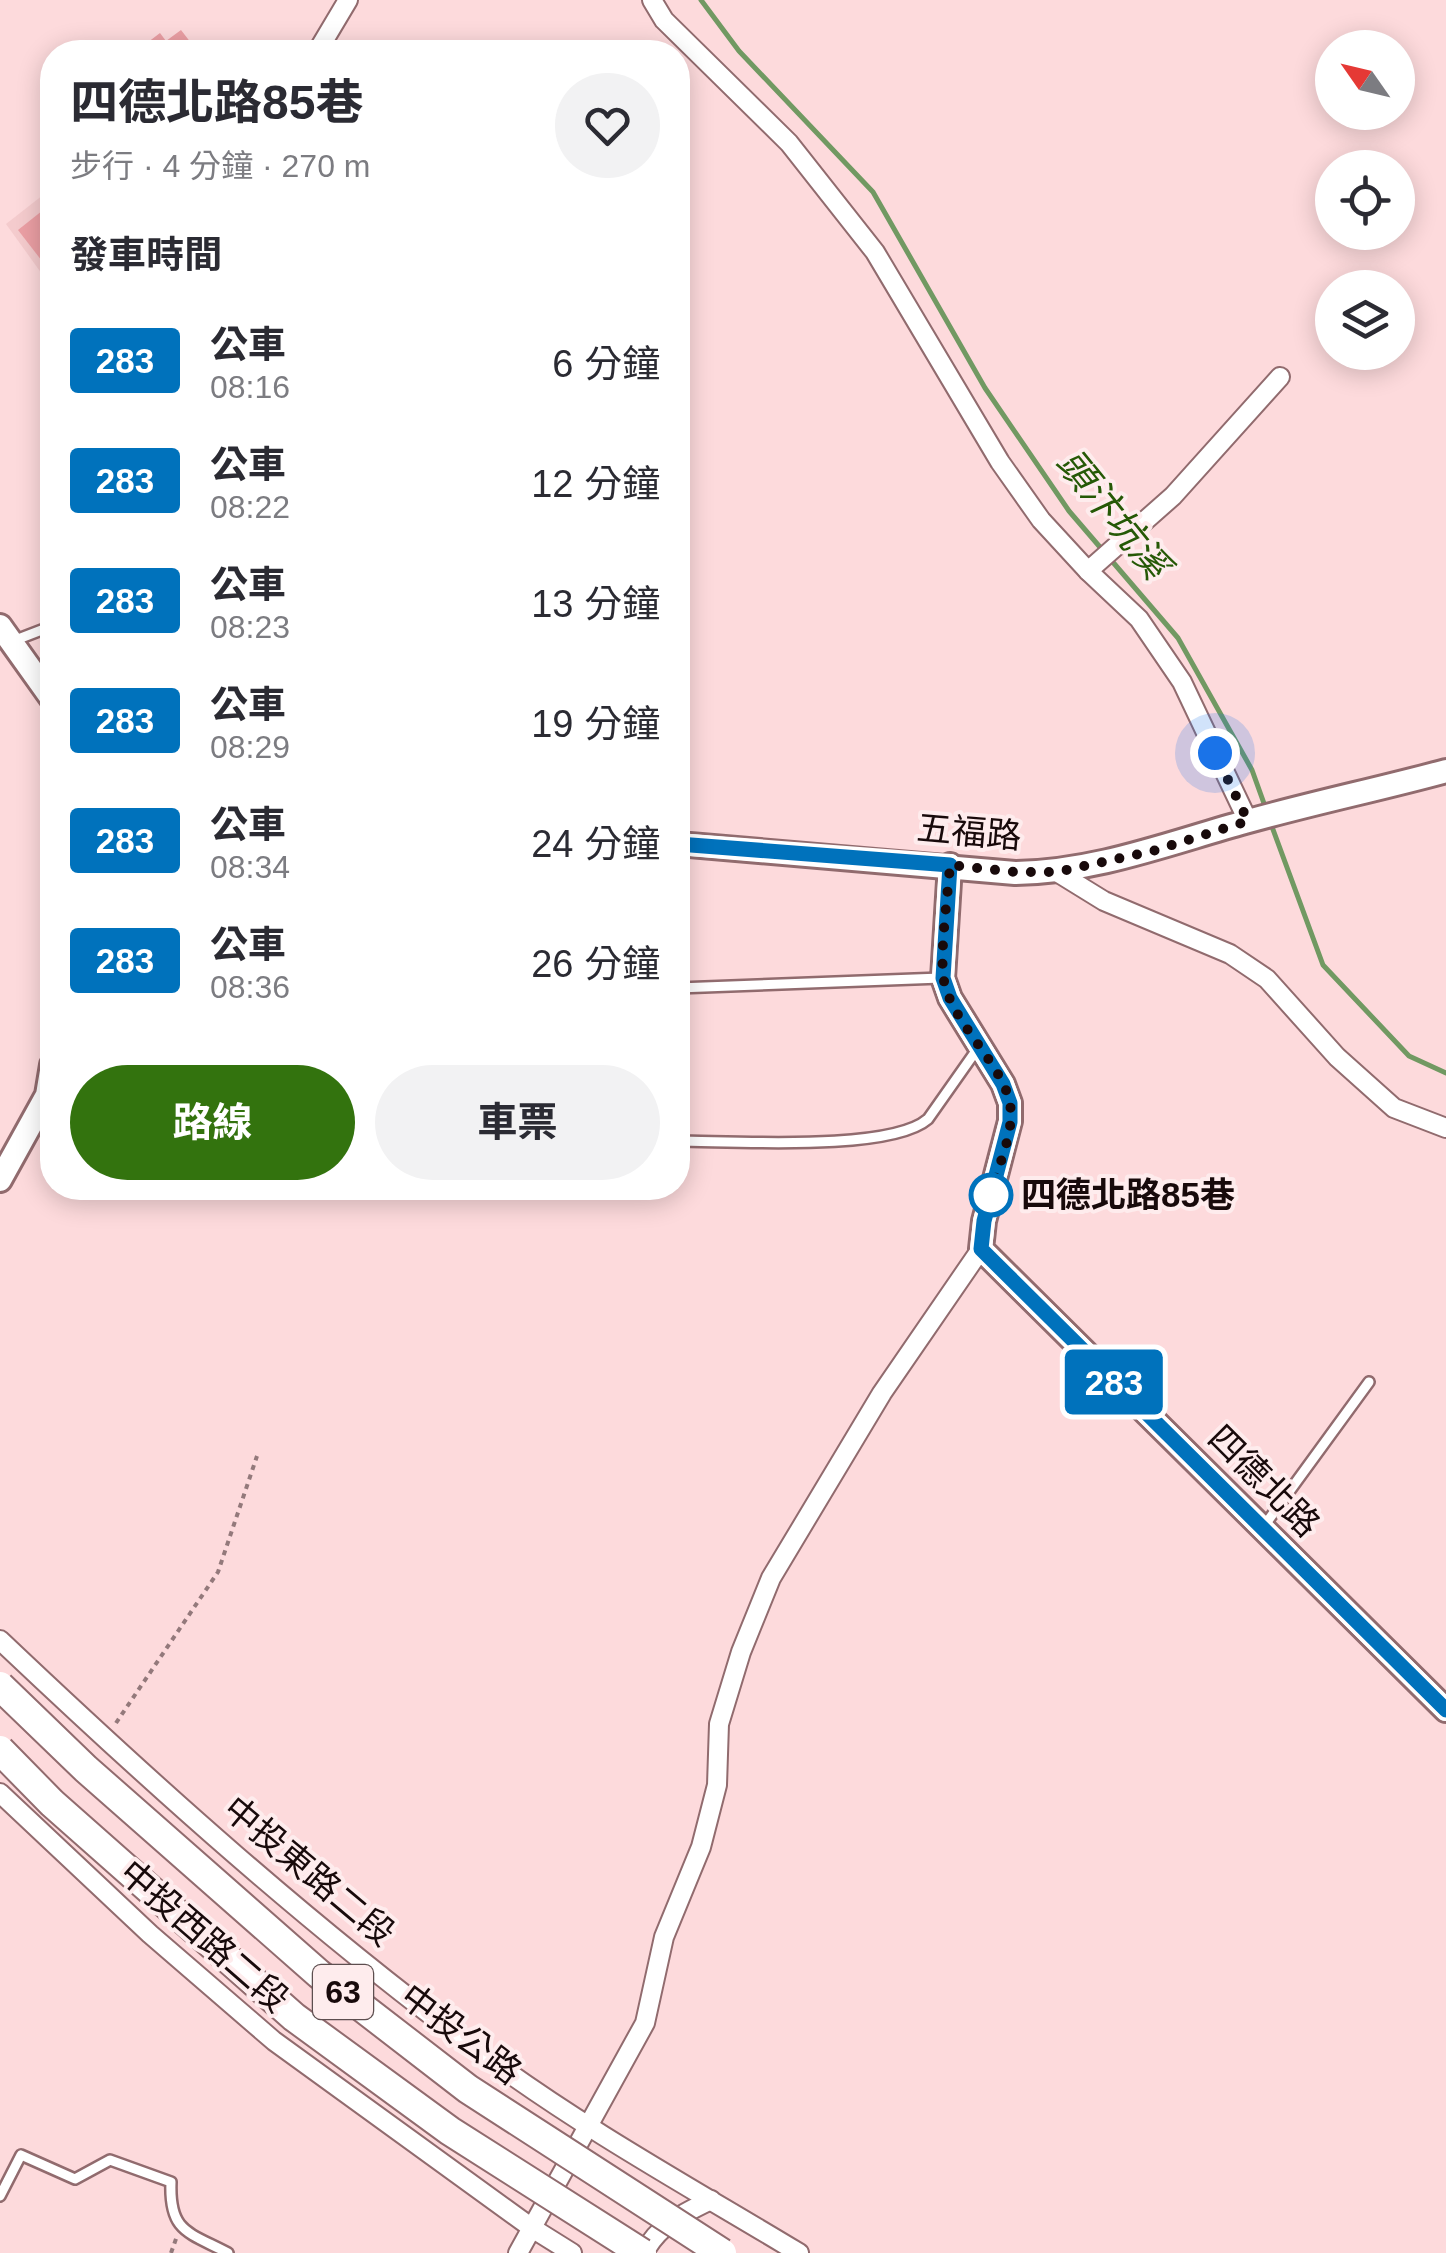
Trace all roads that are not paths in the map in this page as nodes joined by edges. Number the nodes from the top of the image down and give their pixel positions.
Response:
1 (348, 0) edge
2 (652, 0) edge
3 (324, 40) edge
4 (684, 40) edge
5 (690, 45) edge
6 (1280, 377) dead end
7 (1088, 571) junction
8 (40, 629) edge
9 (3, 637) edge
10 (40, 684) edge
11 (1446, 771) edge
12 (1248, 821) junction
13 (690, 845) edge
14 (950, 865) junction
15 (1057, 872) junction
16 (943, 978) junction
17 (690, 988) edge
18 (978, 1048) junction
19 (40, 1107) edge
20 (1446, 1128) edge
21 (690, 1141) edge
22 (0, 1180) edge
23 (981, 1249) junction
24 (1370, 1382) dead end
25 (1263, 1528) junction
26 (0, 1640) edge
27 (0, 1686) edge
28 (1446, 1710) edge
29 (0, 1750) edge
30 (1, 1796) edge
31 (588, 2126) junction
32 (0, 2196) edge
33 (710, 2200) junction
34 (532, 2228) junction
35 (228, 2253) edge
36 (518, 2253) edge
37 (572, 2253) edge
38 (643, 2253) edge
39 (722, 2253) edge
40 (799, 2253) edge

1 - 3 street
2 - 4 street
5 - 7 street
6 - 7 street
7 - 12 street
8 - 9 lane
9 - 10 street
11 - 12 street, 五福路
12 - 15 street, 五福路
13 - 14 street, 五福路
14 - 15 street, 五福路
14 - 16 street
15 - 20 street
16 - 17 lane
16 - 18 street
18 - 21 lane
18 - 23 street
19 - 22 street
23 - 25 street, 四德北路
23 - 31 street
24 - 25 lane
25 - 28 street, 四德北路
26 - 31 street, 中投東路二段
27 - 39 main road, 中投公路 / 63, bridge
29 - 38 main road, 63, bridge
30 - 34 street, 中投西路二段
31 - 33 street, 中投東路二段
31 - 34 street
32 - 35 lane
33 - 38 street
33 - 40 street, 中投東路二段
34 - 36 street
34 - 37 street, 中投西路二段

